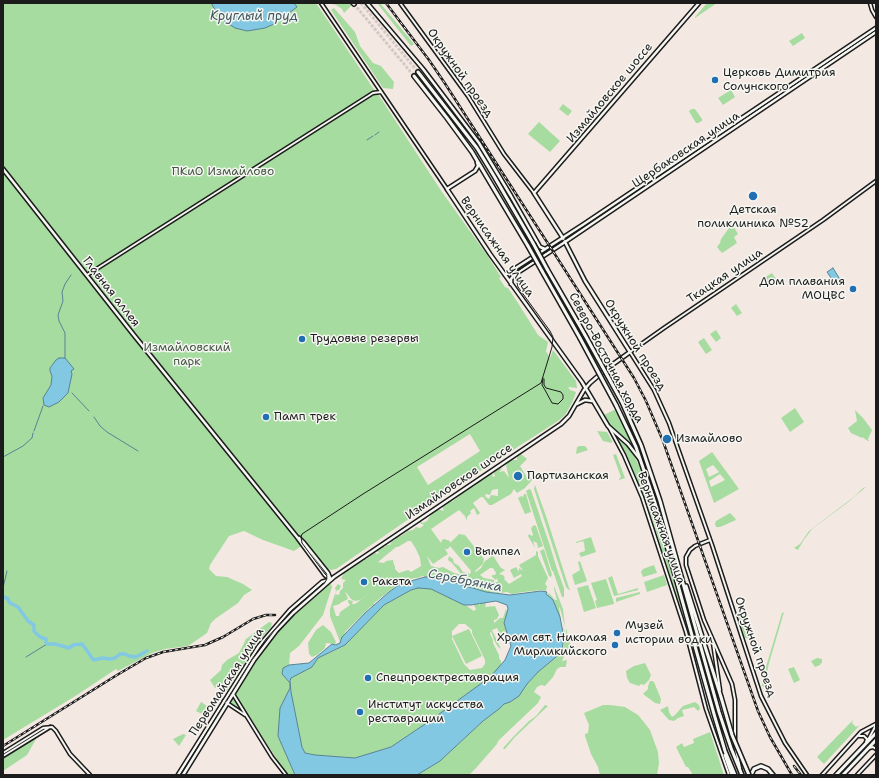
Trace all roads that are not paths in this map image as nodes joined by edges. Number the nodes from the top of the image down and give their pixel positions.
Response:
1 (321, 3) edge
2 (367, 3) edge
3 (400, 3) edge
4 (699, 3) edge
5 (870, 3) edge
6 (876, 17) edge
7 (876, 28) edge
8 (876, 32) edge
9 (418, 72) tunnel mouth
10 (414, 76) tunnel mouth
11 (381, 92) junction
12 (476, 157) junction
13 (3, 169) edge
14 (876, 181) edge
15 (447, 189) junction
16 (534, 194) junction
17 (563, 238) junction
18 (565, 242) junction
19 (547, 249) junction
20 (505, 275) junction
21 (87, 276) junction
22 (512, 284) junction
23 (630, 352) junction
24 (586, 388) junction
25 (594, 402) junction
26 (576, 404) junction
27 (608, 426) junction
28 (640, 460) junction
29 (297, 537) junction
30 (710, 540) junction
31 (679, 565) junction
32 (325, 575) junction
33 (330, 579) junction
34 (322, 582) junction
35 (711, 637) junction
36 (233, 694) junction
37 (721, 697) junction
38 (224, 702) junction
39 (227, 704) junction
40 (714, 714) junction
41 (247, 717) junction
42 (876, 724) edge
43 (208, 726) junction
44 (52, 727) junction
45 (212, 730) junction
46 (876, 733) edge
47 (858, 736) junction
48 (876, 740) edge
49 (867, 743) junction
50 (876, 749) edge
51 (865, 751) junction
52 (3, 753) edge
53 (876, 755) edge
54 (3, 756) edge
55 (90, 775) edge
56 (178, 775) edge
57 (183, 775) edge
58 (286, 775) edge
59 (730, 775) edge
60 (735, 775) edge
61 (742, 775) edge
62 (750, 775) edge
63 (773, 775) edge
64 (807, 775) edge
65 (822, 775) edge
66 (836, 775) edge
67 (843, 775) edge
68 (858, 775) edge

1 - 11 street
2 - 19 main road
3 - 16 street, Окружной проезд
4 - 16 main road, Измайловское шоссе
5 - 6 street
7 - 17 main road, Щербаковская улица
8 - 18 main road, Щербаковская улица
9 - 31 main road, Северо-Восточная хорда, bridge
10 - 12 main road, Северо-Восточная хорда
11 - 15 street
11 - 21 street
12 - 15 main road
12 - 28 main road, Северо-Восточная хорда, bridge
13 - 21 main road, Главная аллея
14 - 23 street, Ткацкая улица
15 - 20 main road, Вернисажная улица
16 - 17 main road, Окружной проезд
17 - 18 main road, Окружной проезд
17 - 19 main road, Щербаковская улица
18 - 22 main road, Щербаковская улица
18 - 23 main road, Окружной проезд
19 - 20 main road, Щербаковская улица
20 - 22 main road, Вернисажная улица
21 - 29 main road, Главная аллея
22 - 24 main road, Вернисажная улица
23 - 24 main road, Ткацкая улица
23 - 30 street, Окружной проезд
24 - 25 main road, Вернисажная улица
24 - 26 main road, Измайловское шоссе
25 - 26 main road
25 - 27 main road, Вернисажная улица
26 - 33 main road, Измайловское шоссе
27 - 28 main road
27 - 59 street, Вернисажная улица
28 - 40 main road, Северо-Восточная хорда
29 - 32 main road, Главная аллея
29 - 33 main road, Главная аллея
30 - 35 street
30 - 64 street, Окружной проезд
31 - 37 main road
31 - 61 main road, Северо-Восточная хорда
32 - 33 main road, Главная аллея
32 - 34 main road
33 - 34 main road, Первомайская улица
33 - 36 main road, Первомайская улица
34 - 38 main road, Первомайская улица
35 - 37 street
35 - 61 street
36 - 39 main road, Первомайская улица
36 - 41 street
37 - 62 main road, bridge
38 - 39 street
38 - 43 main road, Первомайская улица
39 - 41 street
39 - 45 main road, Первомайская улица
40 - 59 main road
40 - 60 main road, Северо-Восточная хорда
41 - 58 street
42 - 47 street
42 - 49 street
43 - 45 main road
43 - 56 main road, Первомайская улица
44 - 52 street
44 - 54 street
44 - 55 street
45 - 57 main road, Первомайская улица
46 - 49 main road
47 - 49 street
47 - 65 street
48 - 51 main road
49 - 66 main road
50 - 51 street
51 - 67 main road
53 - 68 street
62 - 63 main road

